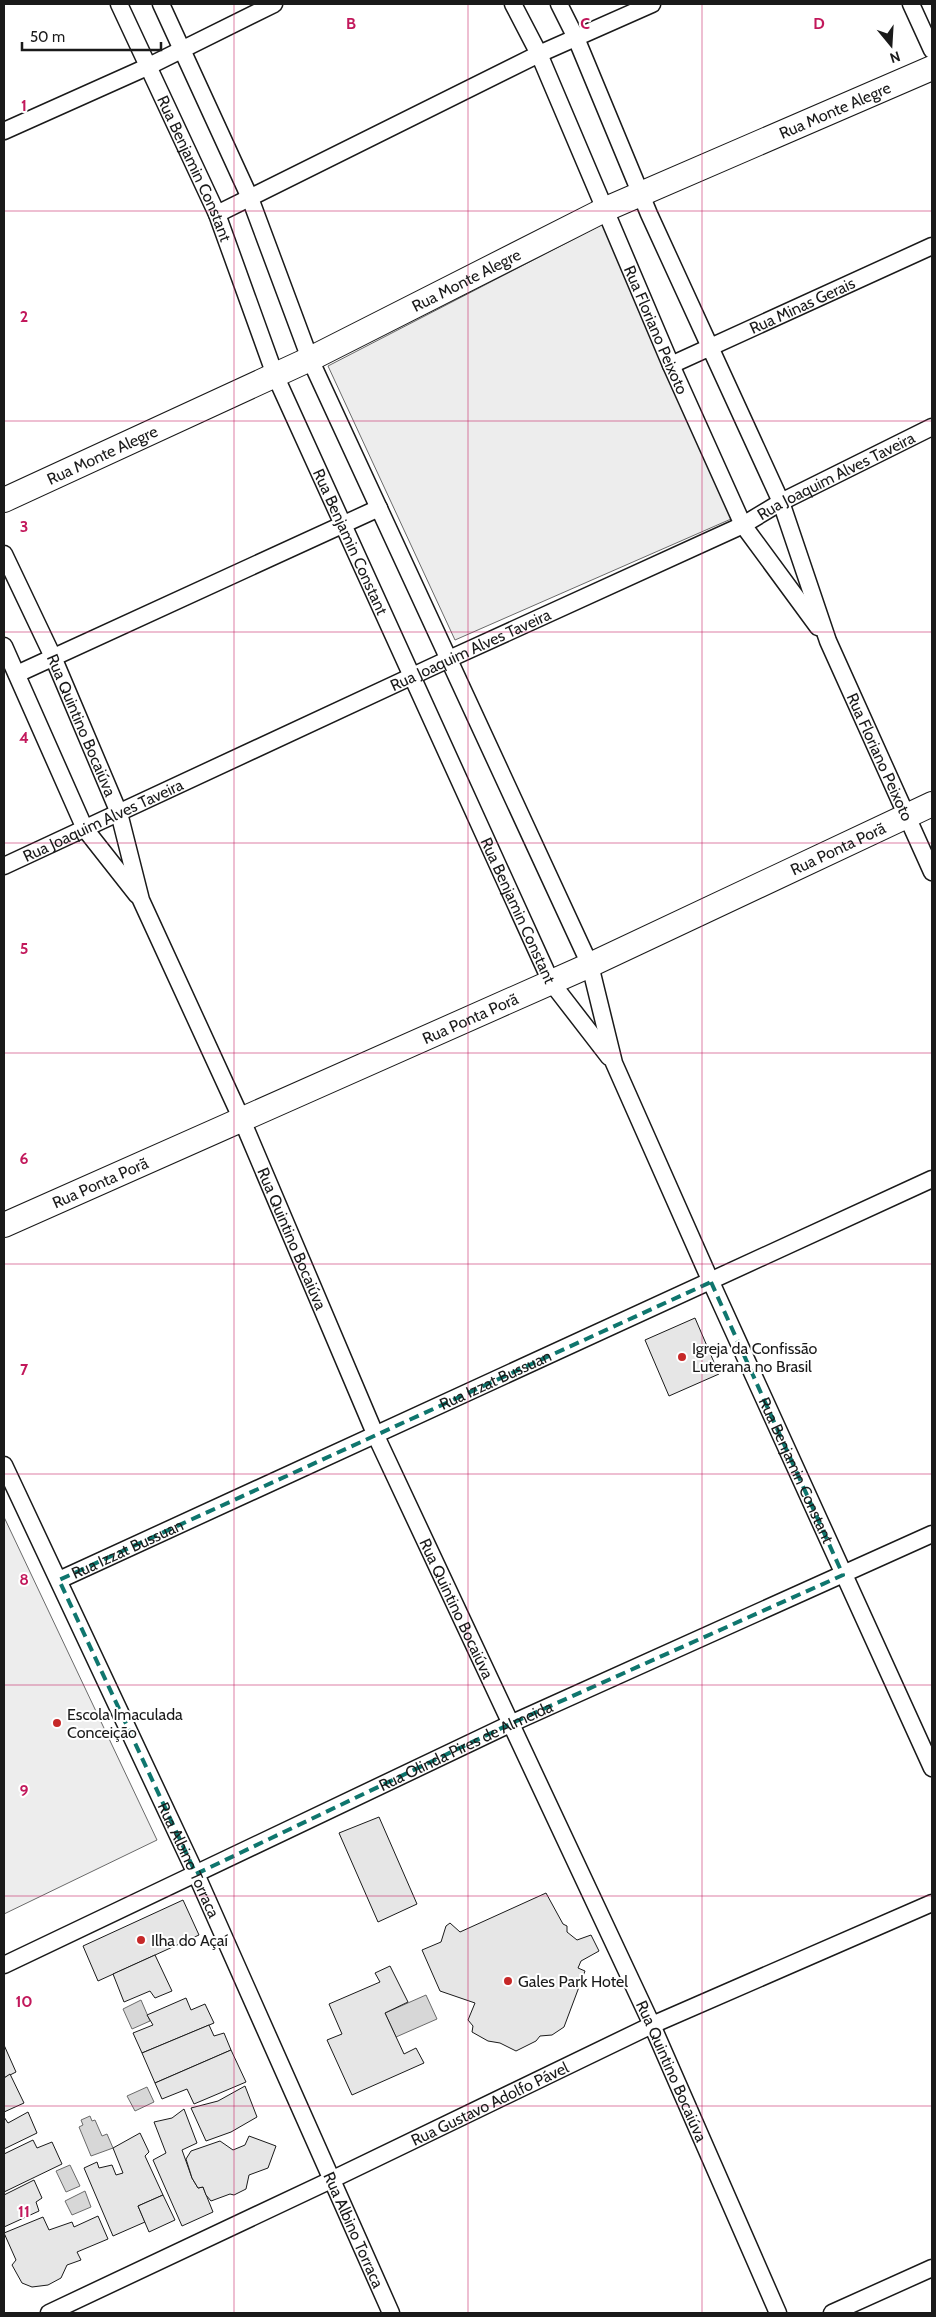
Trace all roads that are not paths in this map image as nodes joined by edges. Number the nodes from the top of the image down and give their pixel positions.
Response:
1 (119, 4) edge
2 (160, 4) edge
3 (274, 4) edge
4 (513, 4) edge
5 (559, 4) edge
6 (652, 4) edge
7 (911, 4) edge
8 (576, 38) junction
9 (181, 49) junction
10 (932, 50) edge
11 (539, 54) junction
12 (148, 66) junction
13 (932, 68) edge
14 (4, 131) edge
15 (641, 195) junction
16 (250, 198) junction
17 (606, 208) junction
18 (216, 214) junction
19 (932, 246) edge
20 (709, 348) junction
21 (310, 359) junction
22 (672, 365) junction
23 (275, 375) junction
24 (932, 427) edge
25 (4, 500) edge
26 (780, 502) junction
27 (379, 508) junction
28 (343, 524) junction
29 (743, 525) junction
30 (4, 554) edge
31 (828, 641) junction
32 (4, 646) edge
33 (53, 657) junction
34 (449, 658) junction
35 (16, 674) junction
36 (411, 676) junction
37 (932, 804) edge
38 (118, 813) junction
39 (906, 817) junction
40 (85, 829) junction
41 (4, 866) edge
42 (932, 872) edge
43 (141, 900) junction
44 (590, 965) junction
45 (551, 982) junction
46 (614, 1063) junction
47 (242, 1120) junction
48 (932, 1179) edge
49 (4, 1225) edge
50 (711, 1282) junction
51 (376, 1436) junction
52 (4, 1465) edge
53 (932, 1534) edge
54 (844, 1575) junction
55 (59, 1580) junction
56 (510, 1724) junction
57 (932, 1768) edge
58 (196, 1874) junction
59 (932, 1903) edge
60 (4, 1966) edge
61 (652, 2025) junction
62 (331, 2180) junction
63 (932, 2268) edge
64 (49, 2313) edge
65 (391, 2313) edge
66 (778, 2313) edge
67 (832, 2313) edge

1 - 12 street, Rua Benjamin Constant
2 - 9 street, Rua Benjamin Constant
3 - 9 street
4 - 11 street, Rua Floriano Peixoto
5 - 8 street, Rua Floriano Peixoto
6 - 8 street
7 - 10 street
8 - 11 street
8 - 15 street, Rua Floriano Peixoto
9 - 12 street
9 - 16 street, Rua Benjamin Constant
11 - 16 street
11 - 17 street, Rua Floriano Peixoto
12 - 14 street
12 - 18 street, Rua Benjamin Constant
13 - 15 street, Rua Monte Alegre
15 - 17 street, Rua Monte Alegre
15 - 20 street, Rua Floriano Peixoto
16 - 18 street
16 - 21 street, Rua Benjamin Constant
17 - 21 street, Rua Monte Alegre
17 - 22 street, Rua Floriano Peixoto
18 - 23 street, Rua Benjamin Constant
19 - 20 street, Rua Minas Gerais
20 - 22 street, Rua Minas Gerais
20 - 26 street, Rua Floriano Peixoto
21 - 23 street, Rua Monte Alegre
21 - 27 street, Rua Benjamin Constant
22 - 29 street, Rua Floriano Peixoto
23 - 25 street, Rua Monte Alegre
23 - 28 street, Rua Benjamin Constant
24 - 26 street, Rua Joaquim Alves Taveira
26 - 29 street, Rua Joaquim Alves Taveira
26 - 31 street, Rua Floriano Peixoto
27 - 28 street
27 - 34 street, Rua Benjamin Constant
28 - 33 street
28 - 36 street, Rua Benjamin Constant
29 - 31 street, Rua Floriano Peixoto
29 - 34 street, Rua Joaquim Alves Taveira
30 - 33 street, Rua Quintino Bocaiúva
31 - 39 street, Rua Floriano Peixoto
32 - 35 street, Rua Quintino Bocaiúva
33 - 35 street
33 - 38 street, Rua Quintino Bocaiúva
34 - 36 street, Rua Joaquim Alves Taveira
34 - 44 street, Rua Benjamin Constant
35 - 40 street, Rua Quintino Bocaiúva
36 - 38 street, Rua Joaquim Alves Taveira
36 - 45 street, Rua Benjamin Constant
37 - 39 street, Rua Ponta Porã
38 - 40 street, Rua Joaquim Alves Taveira
38 - 43 street, Rua Quintino Bocaiúva
39 - 42 street, Rua Floriano Peixoto
39 - 44 street, Rua Ponta Porã
40 - 41 street, Rua Joaquim Alves Taveira
40 - 43 street, Rua Quintino Bocaiúva
43 - 47 street, Rua Quintino Bocaiúva
44 - 45 street, Rua Ponta Porã
44 - 46 street, Rua Benjamin Constant
45 - 46 street, Rua Benjamin Constant
45 - 47 street, Rua Ponta Porã
46 - 50 street, Rua Benjamin Constant
47 - 49 street, Rua Ponta Porã
47 - 51 street, Rua Quintino Bocaiúva
48 - 50 street, Rua Izzat Bussuan
50 - 51 street, Rua Izzat Bussuan
50 - 54 street, Rua Benjamin Constant
51 - 55 street, Rua Izzat Bussuan
51 - 56 street, Rua Quintino Bocaiúva
52 - 55 street, Rua Albino Torraca
53 - 54 street, Rua Olinda Pires de Almeida
54 - 56 street, Rua Olinda Pires de Almeida
54 - 57 street, Rua Benjamin Constant
55 - 58 street, Rua Albino Torraca
56 - 58 street, Rua Olinda Pires de Almeida
56 - 61 street, Rua Quintino Bocaiúva
58 - 60 street, Rua Olinda Pires de Almeida
58 - 62 street, Rua Albino Torraca
59 - 61 street, Rua Gustavo Adolfo Pável
61 - 62 street, Rua Gustavo Adolfo Pável
61 - 66 street, Rua Quintino Bocaiúva
62 - 64 street, Rua Gustavo Adolfo Pável
62 - 65 street, Rua Albino Torraca
63 - 67 street

